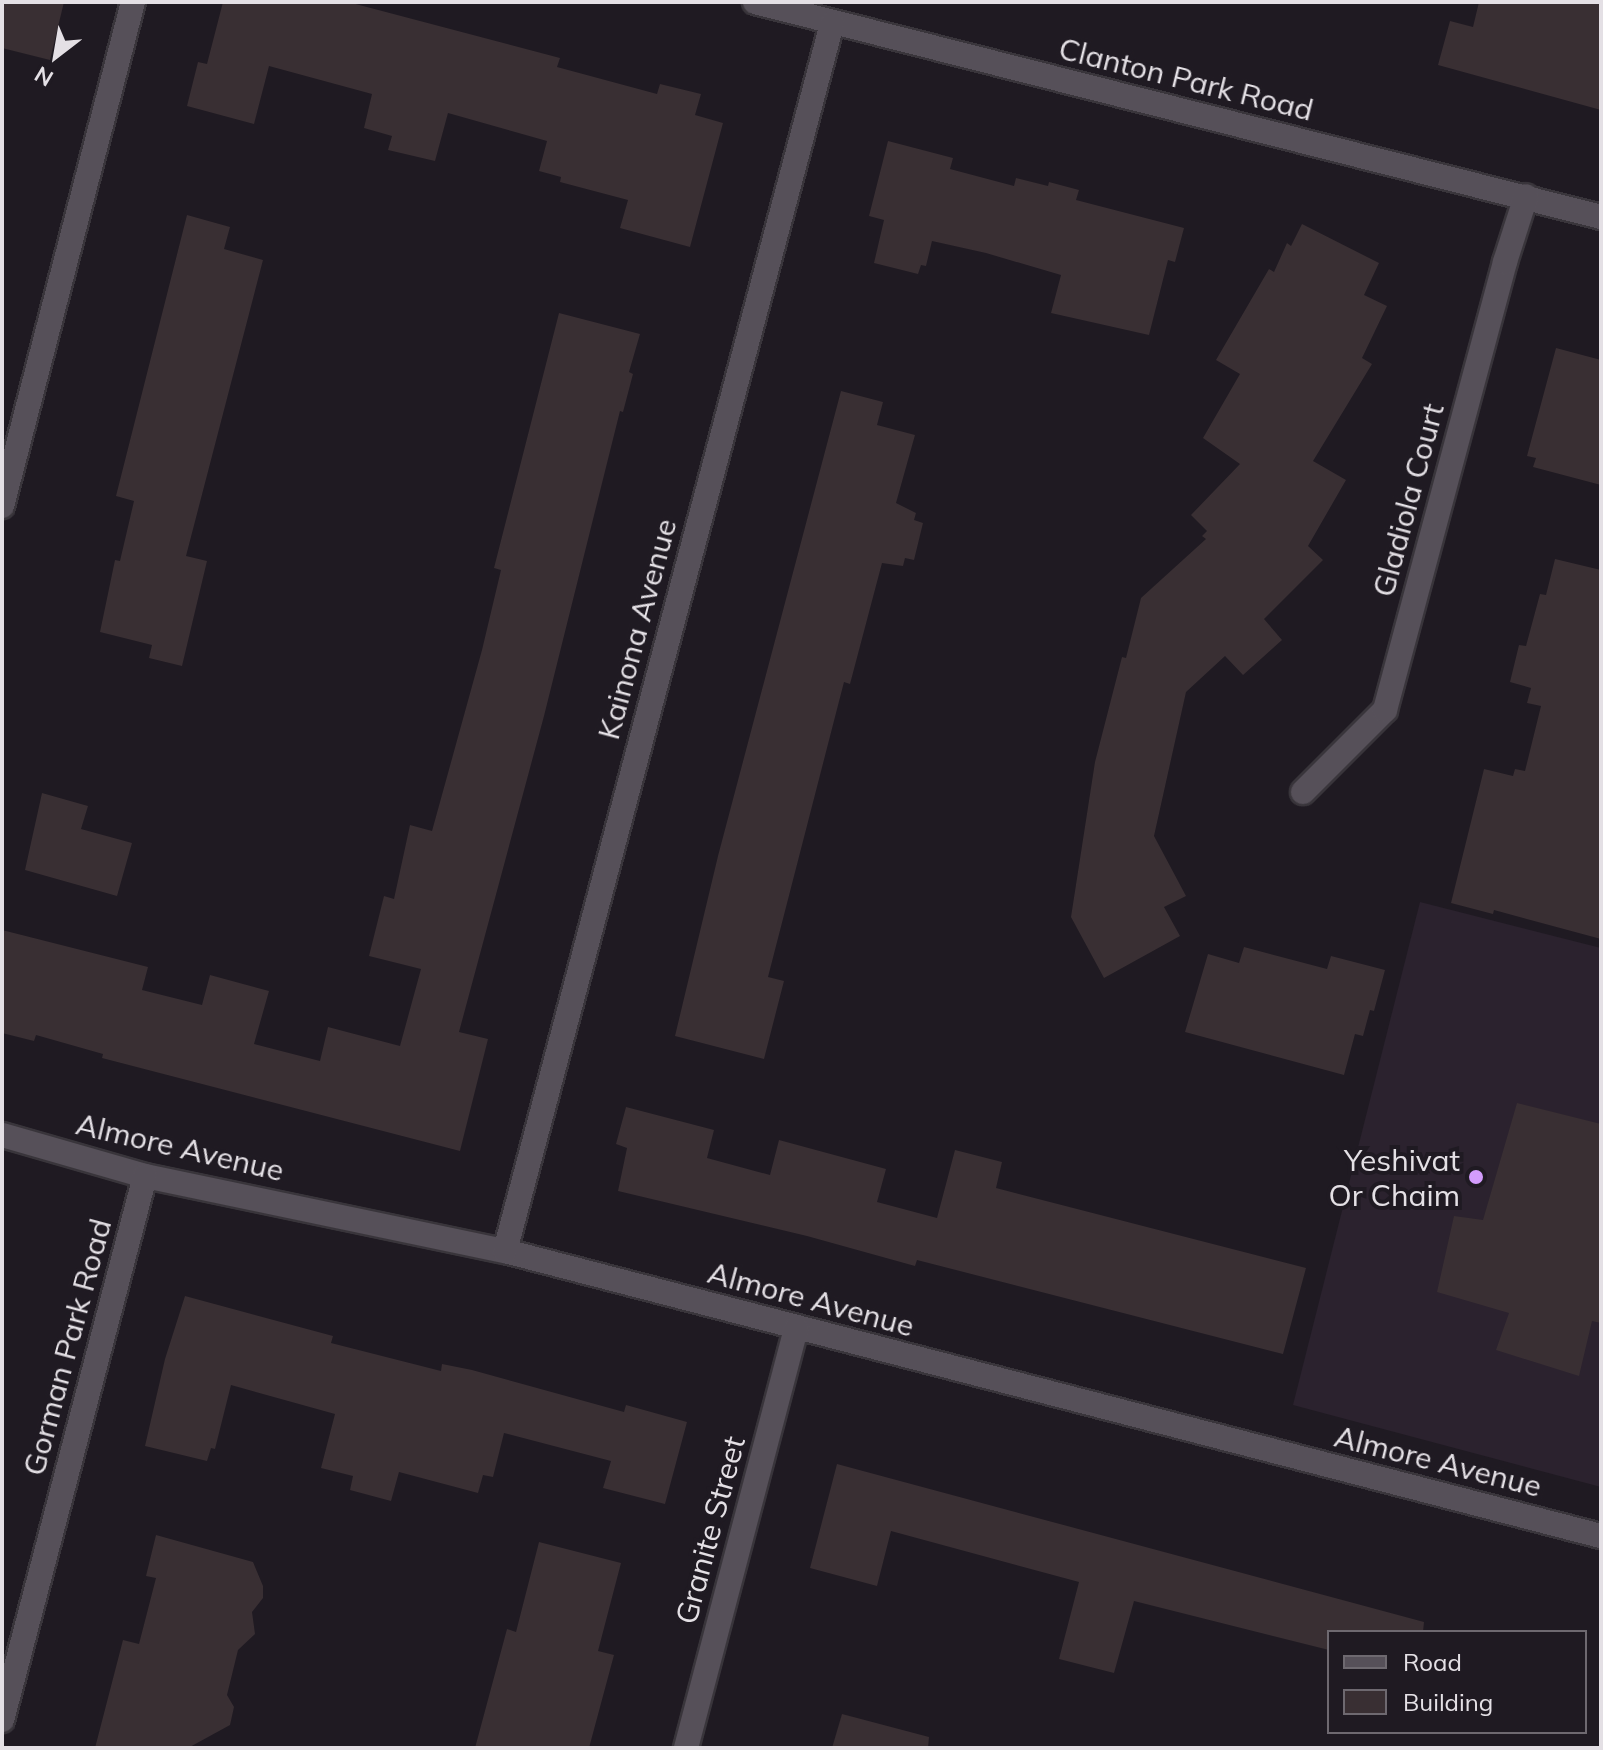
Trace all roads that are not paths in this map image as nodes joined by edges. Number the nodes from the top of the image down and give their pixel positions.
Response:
1 (133, 2) edge
2 (755, 2) edge
3 (832, 24) junction
4 (1526, 196) junction
5 (1601, 217) edge
6 (2, 506) edge
7 (1303, 792) dead end
8 (2, 1135) edge
9 (145, 1176) junction
10 (505, 1251) junction
11 (796, 1328) junction
12 (1601, 1536) edge
13 (2, 1720) edge
14 (686, 1748) edge

1 - 6 street
2 - 3 street, Clanton Park Road
3 - 4 street, Clanton Park Road
3 - 10 street, Kainona Avenue
4 - 5 street, Clanton Park Road
4 - 7 street, Gladiola Court
8 - 9 street, Almore Avenue
9 - 10 street, Almore Avenue
9 - 13 street, Gorman Park Road
10 - 11 street, Almore Avenue
11 - 12 street, Almore Avenue
11 - 14 street, Granite Street

